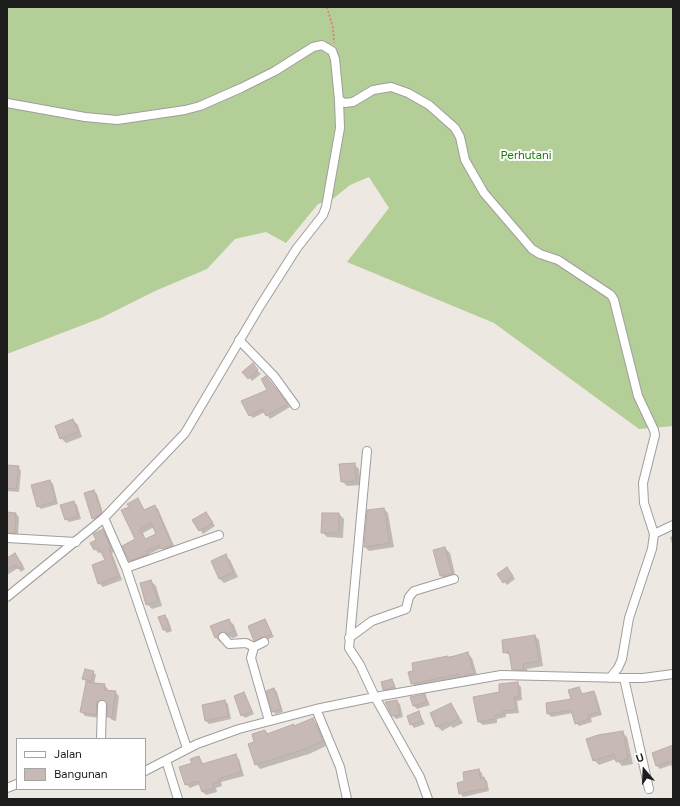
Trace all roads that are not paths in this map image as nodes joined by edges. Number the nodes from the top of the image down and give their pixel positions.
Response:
1 (339, 100) junction
2 (7, 103) edge
3 (239, 340) junction
4 (295, 405) dead end
5 (367, 451) dead end
6 (104, 518) junction
7 (673, 525) edge
8 (654, 534) junction
9 (218, 535) dead end
10 (7, 538) edge
11 (76, 542) junction
12 (126, 568) junction
13 (454, 579) dead end
14 (7, 597) edge
15 (223, 637) dead end
16 (349, 638) junction
17 (264, 642) dead end
18 (254, 647) junction
19 (673, 674) edge
20 (610, 678) junction
21 (624, 678) junction
22 (375, 697) junction
23 (102, 705) dead end
24 (316, 709) junction
25 (269, 721) junction
26 (101, 738) edge
27 (187, 748) junction
28 (166, 760) junction
29 (146, 770) edge
30 (649, 789) dead end
31 (178, 799) edge
32 (347, 799) edge
33 (428, 799) edge

1 - 2 street
1 - 3 street
1 - 8 street
3 - 4 street
3 - 6 street
5 - 16 street
6 - 11 street
6 - 12 street
7 - 8 street
8 - 20 street
9 - 12 street
10 - 11 street
11 - 14 street
12 - 27 street
13 - 16 street
15 - 18 street
16 - 22 street
17 - 18 street
18 - 25 street
19 - 21 street
20 - 21 street
20 - 22 street
21 - 30 street
22 - 24 street
22 - 33 street
23 - 26 street
24 - 25 street
24 - 32 street
25 - 27 street
27 - 28 street
28 - 29 street
28 - 31 street

